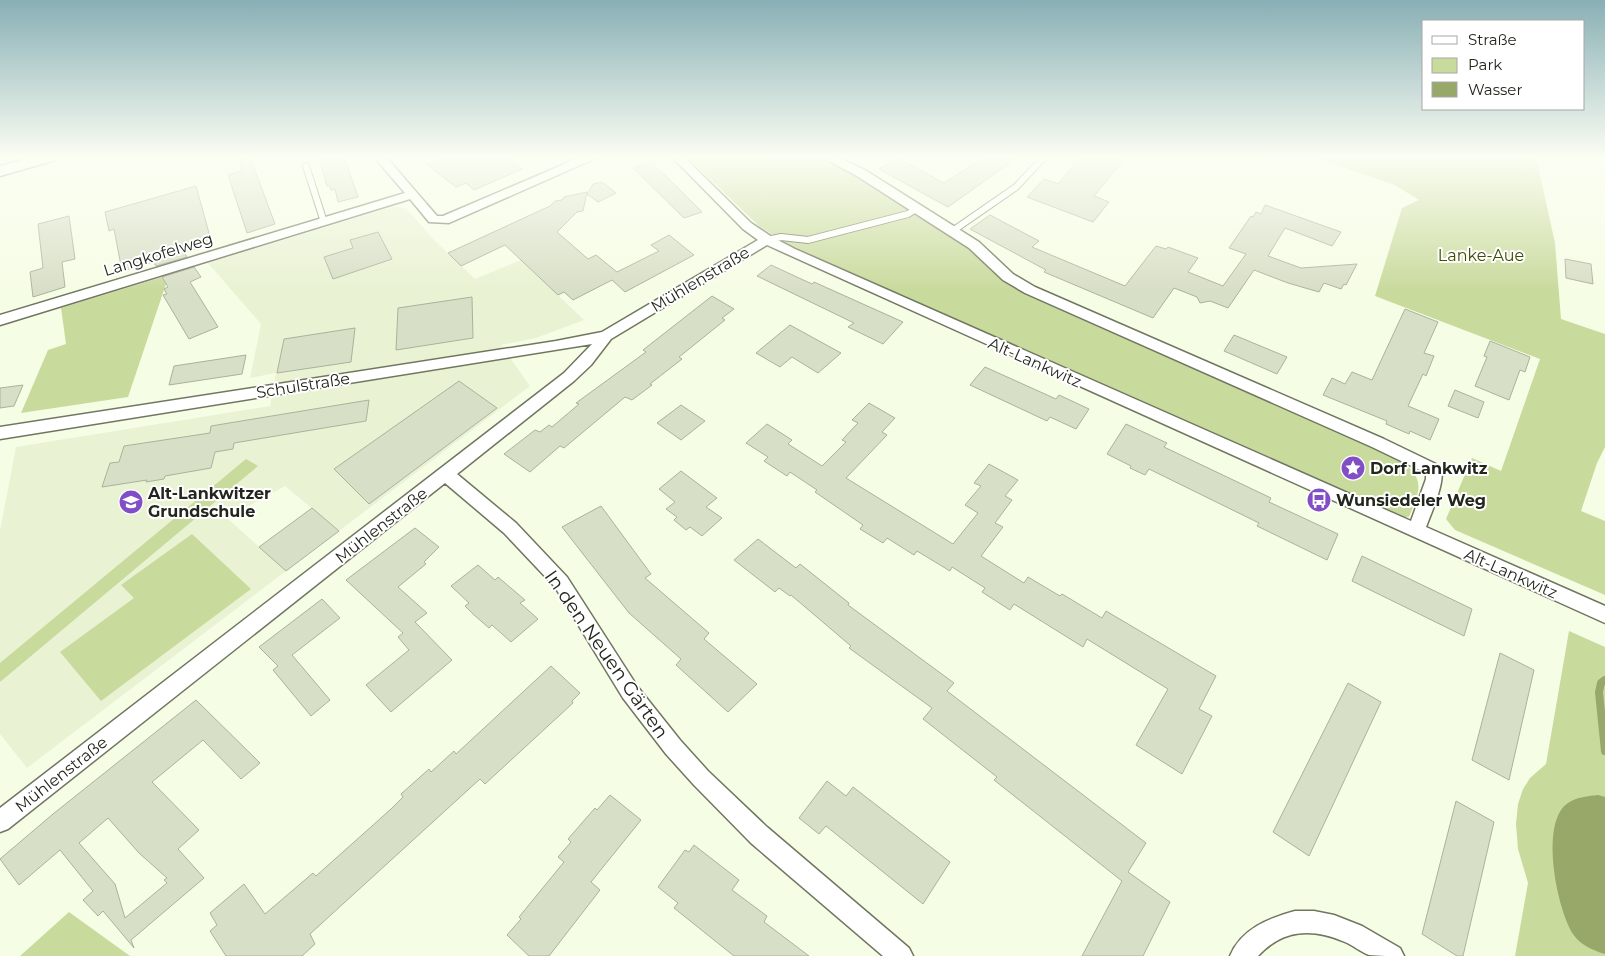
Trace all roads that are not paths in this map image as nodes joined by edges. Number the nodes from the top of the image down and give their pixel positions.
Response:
1 (317, 202) edge
2 (390, 202) edge
3 (418, 202) edge
4 (490, 202) edge
5 (723, 202) edge
6 (905, 202) edge
7 (995, 202) edge
8 (916, 209) junction
9 (324, 222) junction
10 (952, 232) junction
11 (766, 240) junction
12 (0, 320) edge
13 (606, 336) junction
14 (0, 433) edge
15 (446, 474) junction
16 (1416, 532) junction
17 (1605, 616) edge
18 (0, 821) edge
19 (901, 956) edge
20 (1242, 956) edge
21 (1392, 956) edge

1 - 9 lane
2 - 9 street, Langkofelweg
3 - 4 street
5 - 11 street, Alt-Lankwitz
6 - 8 street
7 - 10 lane
8 - 10 street
8 - 11 lane
9 - 12 street, Langkofelweg
10 - 16 street
11 - 13 street, Mühlenstraße
11 - 16 street, Alt-Lankwitz
13 - 14 street, Schulstraße
13 - 15 street, Mühlenstraße
15 - 18 street, Mühlenstraße
15 - 19 street, In den Neuen Gärten
16 - 17 street, Alt-Lankwitz
20 - 21 street

